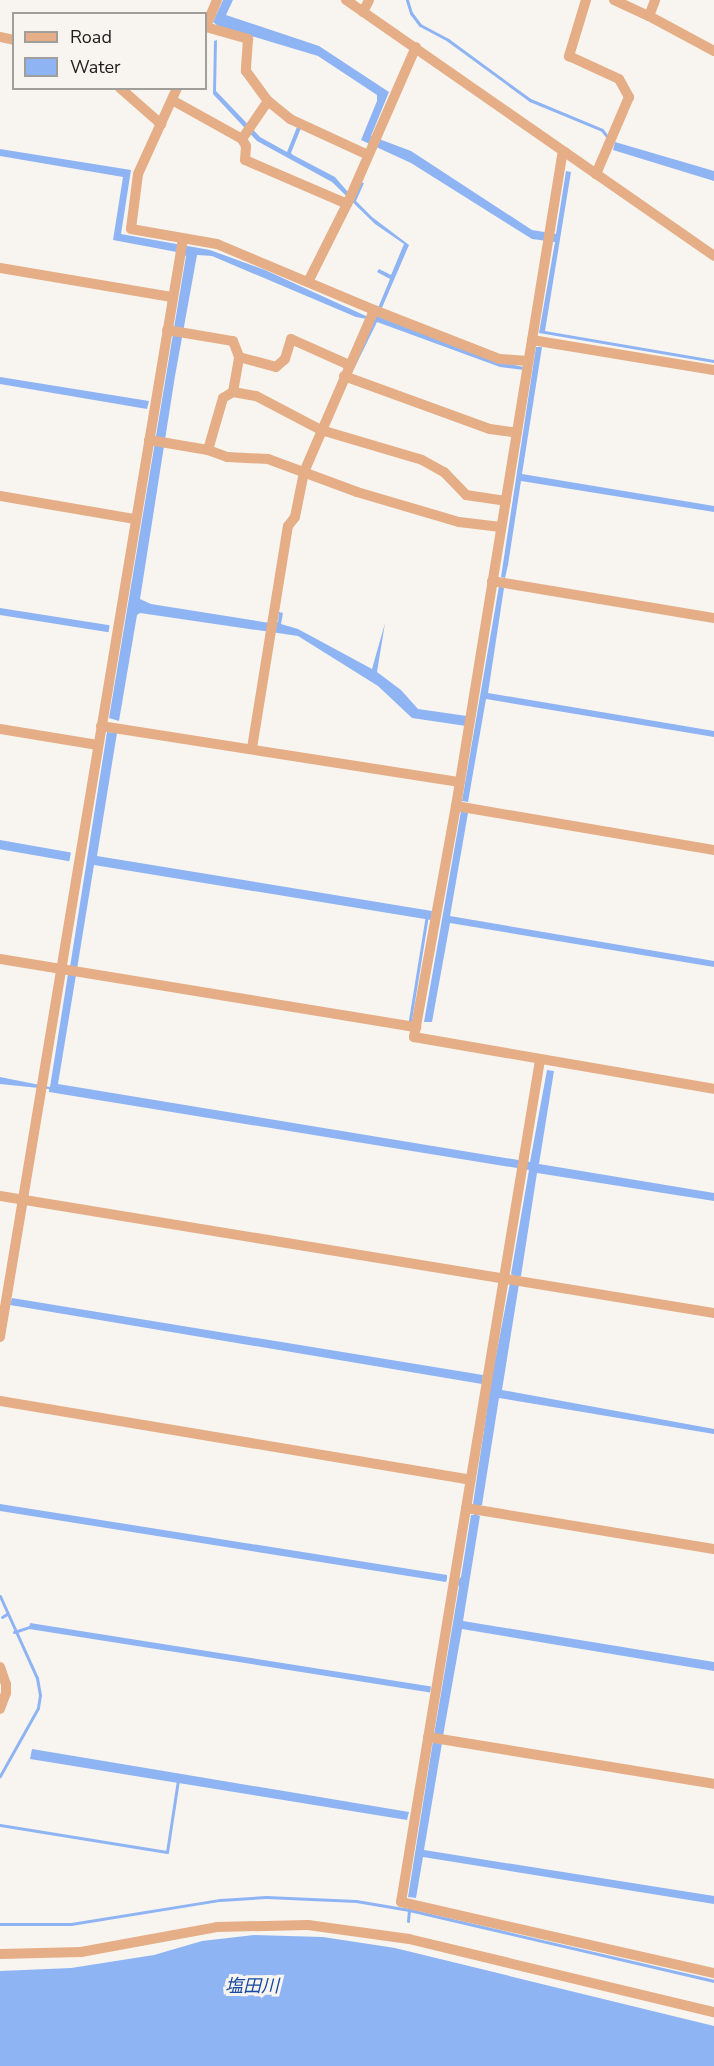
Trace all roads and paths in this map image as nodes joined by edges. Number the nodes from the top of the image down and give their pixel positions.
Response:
1 (217, 0) edge
2 (346, 0) edge
3 (369, 0) edge
4 (586, 0) edge
5 (614, 0) edge
6 (655, 0) edge
7 (363, 12) junction
8 (649, 16) junction
9 (207, 25) edge
10 (207, 27) edge
11 (416, 46) junction
12 (714, 51) edge
13 (122, 90) edge
14 (176, 90) edge
15 (172, 100) junction
16 (268, 101) junction
17 (161, 124) junction
18 (247, 132) junction
19 (372, 146) junction
20 (565, 152) junction
21 (596, 174) junction
22 (349, 199) junction
23 (182, 241) junction
24 (714, 256) edge
25 (0, 268) edge
26 (308, 282) junction
27 (172, 297) junction
28 (371, 315) junction
29 (167, 330) junction
30 (532, 340) junction
31 (239, 357) junction
32 (528, 362) junction
33 (714, 370) edge
34 (347, 371) junction
35 (233, 392) junction
36 (321, 430) junction
37 (517, 433) junction
38 (152, 440) junction
39 (208, 450) junction
40 (304, 472) junction
41 (0, 496) edge
42 (506, 501) junction
43 (135, 519) junction
44 (501, 527) junction
45 (492, 581) junction
46 (714, 618) edge
47 (109, 727) junction
48 (0, 729) edge
49 (98, 745) junction
50 (252, 748) junction
51 (460, 782) junction
52 (456, 807) junction
53 (714, 850) edge
54 (0, 959) edge
55 (69, 970) junction
56 (416, 1027) junction
57 (540, 1060) junction
58 (714, 1089) edge
59 (0, 1196) edge
60 (23, 1200) junction
61 (511, 1279) junction
62 (714, 1313) edge
63 (0, 1337) edge
64 (0, 1401) edge
65 (470, 1479) junction
66 (473, 1509) junction
67 (714, 1549) edge
68 (0, 1667) edge
69 (0, 1709) edge
70 (435, 1738) junction
71 (714, 1784) edge
72 (0, 1954) edge
73 (714, 1973) edge
74 (714, 2012) edge

1 - 9 street
2 - 7 street
3 - 7 street
4 - 21 street
5 - 8 street
6 - 8 street
7 - 11 street
8 - 12 street
10 - 16 street
11 - 19 street
11 - 20 street
13 - 17 street
14 - 15 street
15 - 17 street
15 - 18 street
16 - 18 street
16 - 19 street
17 - 23 street
18 - 22 street
19 - 22 street
20 - 21 street
20 - 30 street
21 - 24 street
22 - 26 street
23 - 26 street
23 - 27 street
25 - 27 street
26 - 28 street
27 - 29 street
28 - 32 street
28 - 34 street
29 - 31 street
29 - 38 street
30 - 32 street
30 - 33 street
31 - 34 street
31 - 35 street
32 - 37 street
34 - 36 street
34 - 37 street
35 - 36 street
35 - 39 street
36 - 40 street
36 - 42 street
37 - 42 street
38 - 39 street
38 - 43 street
39 - 40 street
40 - 44 street
40 - 50 street
41 - 43 street
42 - 44 street
43 - 47 street
44 - 45 street
45 - 46 street
45 - 51 street
47 - 49 street
47 - 50 street
48 - 49 street
49 - 55 street
50 - 51 street
51 - 52 street
52 - 53 street
52 - 56 street
54 - 55 street
55 - 56 street
55 - 60 street
56 - 57 street
57 - 58 street
57 - 61 street
59 - 60 street
60 - 61 street
60 - 63 street
61 - 62 street
61 - 65 street
64 - 65 street
65 - 66 street
66 - 67 street
66 - 70 street
68 - 69 street
70 - 71 street
70 - 73 street
72 - 74 street

